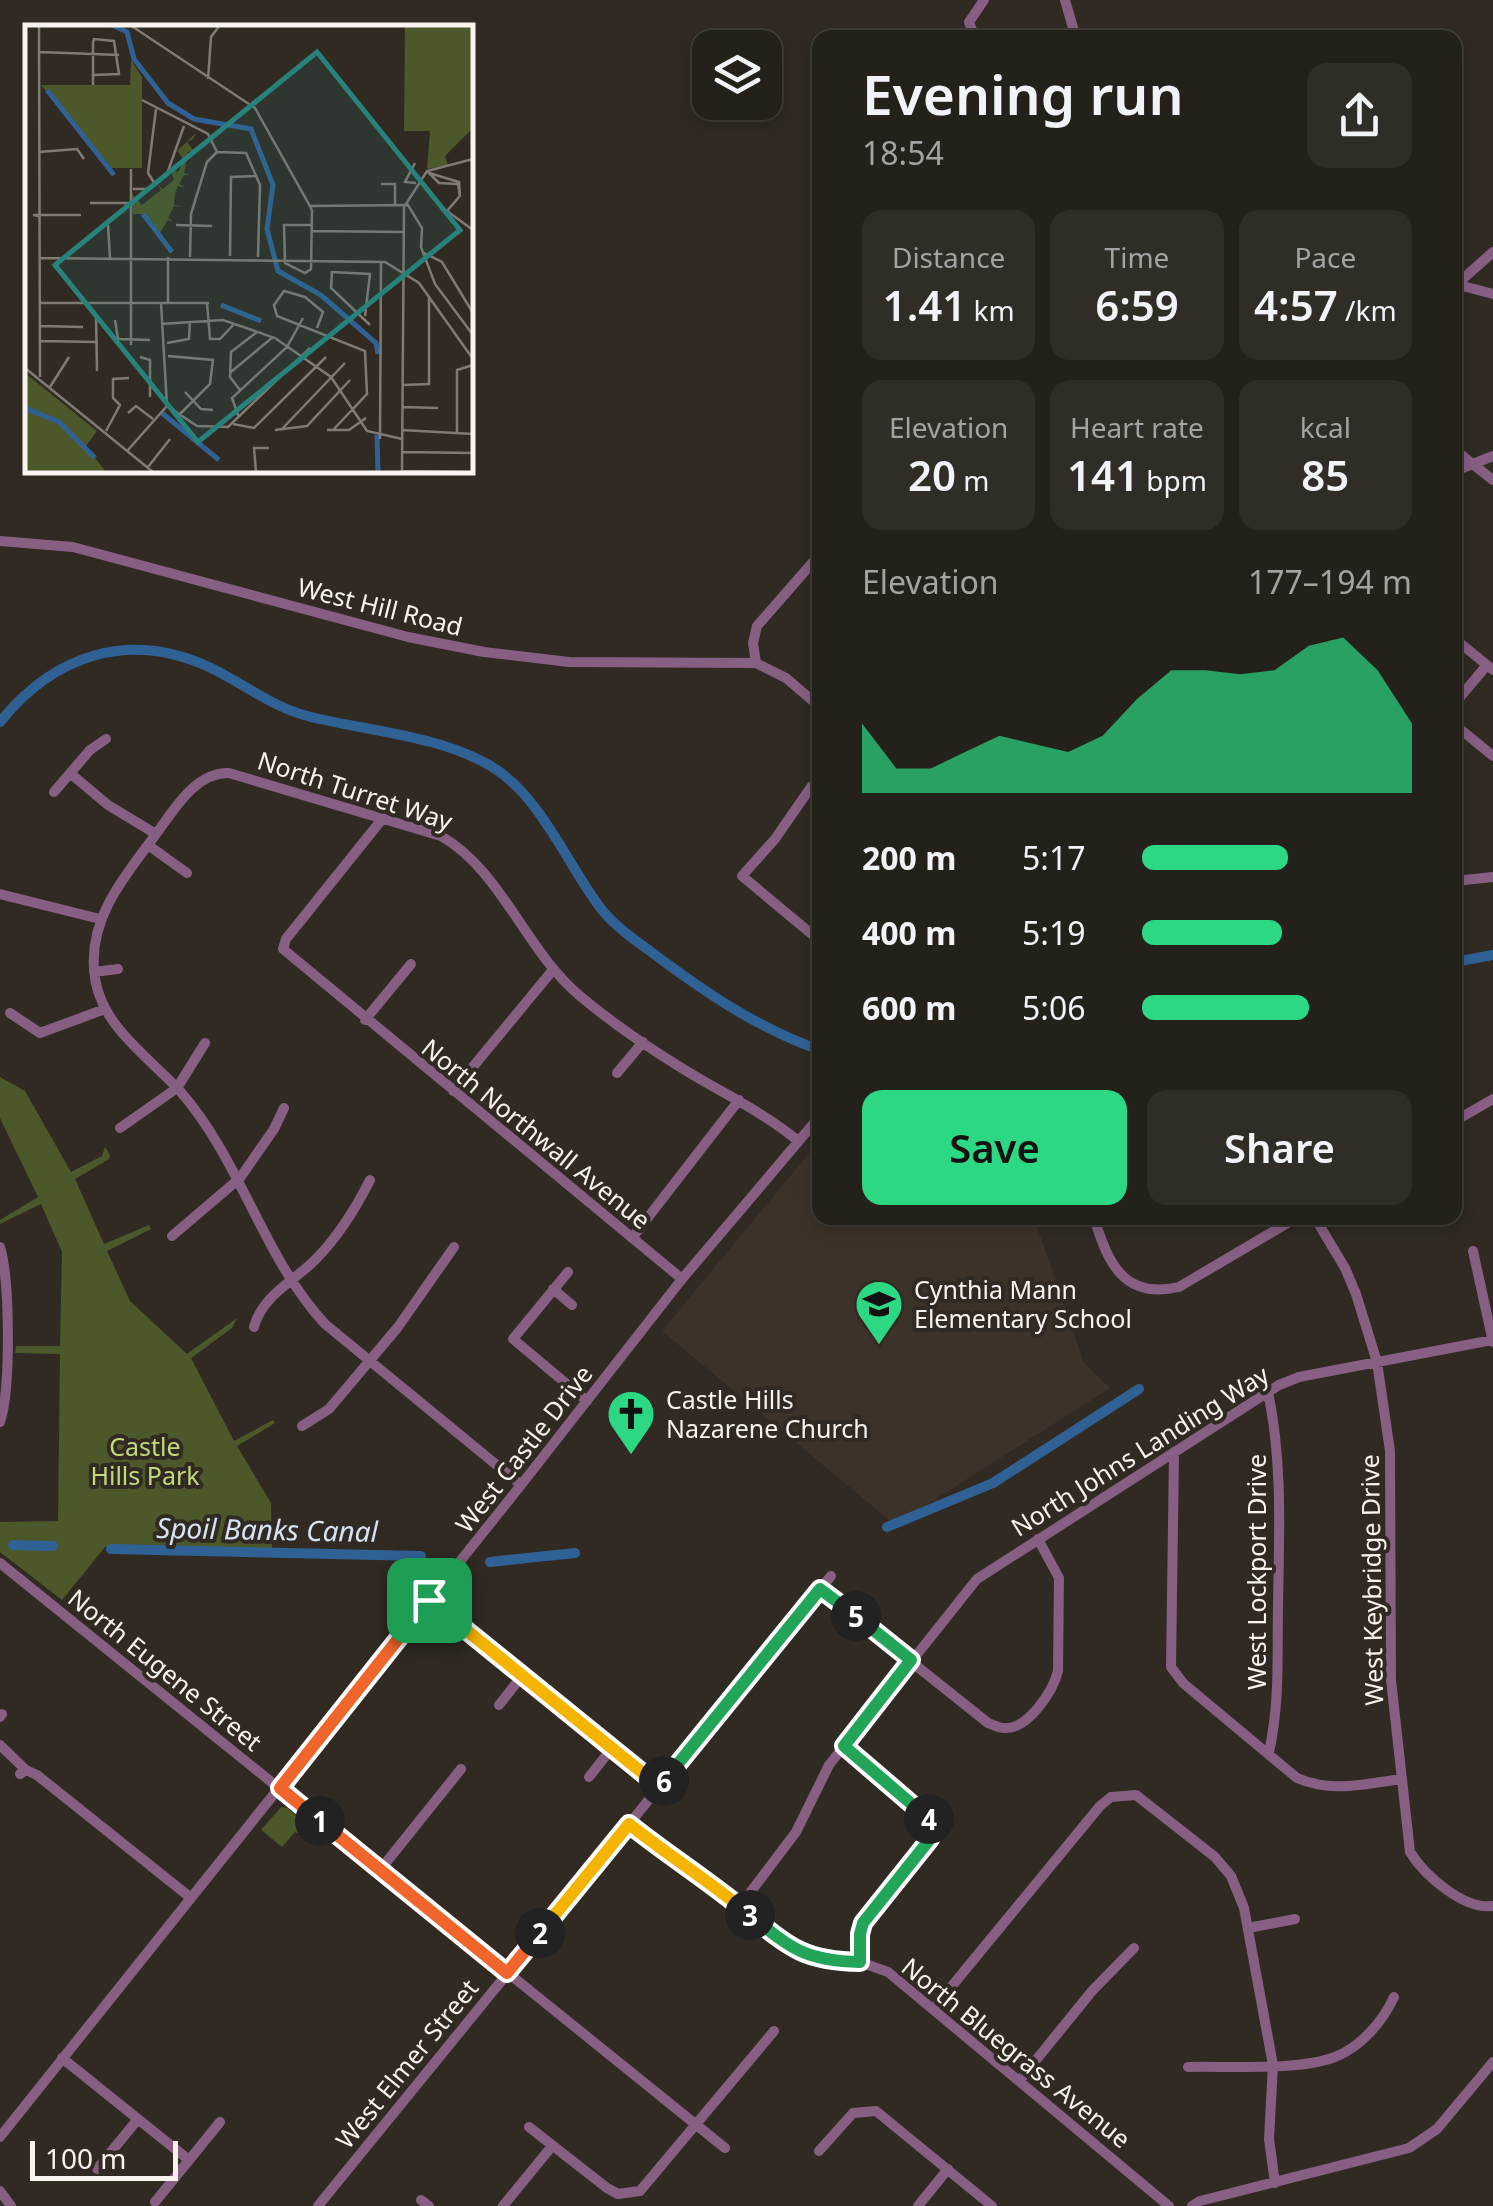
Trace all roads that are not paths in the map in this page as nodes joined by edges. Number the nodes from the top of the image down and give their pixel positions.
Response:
1 (984, 0) edge
2 (1065, 0) edge
3 (972, 30) edge
4 (1071, 30) edge
5 (1493, 252) edge
6 (1462, 279) edge
7 (1462, 286) edge
8 (1493, 294) edge
9 (1462, 456) edge
10 (1493, 456) edge
11 (1474, 465) junction
12 (1462, 469) edge
13 (1493, 480) edge
14 (0, 542) edge
15 (812, 563) edge
16 (1462, 645) edge
17 (756, 663) junction
18 (1490, 668) edge
19 (1462, 697) edge
20 (812, 699) edge
21 (1462, 731) edge
22 (106, 739) dead end
23 (1493, 756) edge
24 (71, 774) junction
25 (812, 786) edge
26 (54, 792) dead end
27 (383, 818) junction
28 (156, 834) junction
29 (148, 845) junction
30 (186, 873) dead end
31 (1493, 877) edge
32 (1462, 879) edge
33 (0, 894) edge
34 (100, 918) junction
35 (812, 934) edge
36 (411, 964) dead end
37 (118, 969) dead end
38 (552, 970) junction
39 (94, 972) junction
40 (105, 1008) junction
41 (10, 1013) dead end
42 (365, 1020) junction
43 (643, 1042) junction
44 (205, 1043) dead end
45 (618, 1073) dead end
46 (177, 1088) junction
47 (452, 1091) junction
48 (1493, 1099) edge
49 (739, 1100) junction
50 (284, 1108) dead end
51 (1462, 1117) edge
52 (812, 1124) edge
53 (120, 1128) dead end
54 (797, 1140) junction
55 (240, 1178) junction
56 (370, 1180) dead end
57 (1098, 1225) edge
58 (1284, 1225) edge
59 (1319, 1225) edge
60 (172, 1236) dead end
61 (632, 1238) junction
62 (0, 1247) edge
63 (454, 1247) dead end
64 (1473, 1251) dead end
65 (568, 1272) dead end
66 (682, 1279) junction
67 (291, 1280) junction
68 (553, 1289) junction
69 (572, 1305) dead end
70 (254, 1326) dead end
71 (1493, 1341) edge
72 (368, 1360) junction
73 (1377, 1362) junction
74 (3, 1366) edge
75 (1268, 1392) junction
76 (587, 1401) junction
77 (0, 1422) edge
78 (302, 1426) dead end
79 (1174, 1452) junction
80 (521, 1486) junction
81 (1038, 1539) junction
82 (1, 1566) edge
83 (831, 1576) dead end
84 (820, 1589) junction
85 (429, 1600) junction
86 (911, 1660) junction
87 (522, 1676) junction
88 (499, 1705) dead end
89 (0, 1745) edge
90 (844, 1746) junction
91 (612, 1748) junction
92 (1269, 1752) junction
93 (461, 1769) dead end
94 (589, 1777) dead end
95 (1401, 1779) junction
96 (660, 1787) junction
97 (280, 1788) junction
98 (629, 1824) junction
99 (380, 1870) junction
100 (192, 1898) junction
101 (740, 1906) junction
102 (1493, 1906) edge
103 (1294, 1919) dead end
104 (1248, 1928) junction
105 (1134, 1948) dead end
106 (860, 1962) junction
107 (507, 1973) junction
108 (1394, 1997) dead end
109 (933, 2009) junction
110 (774, 2031) dead end
111 (62, 2058) junction
112 (1493, 2062) edge
113 (1274, 2065) junction
114 (1188, 2067) dead end
115 (1018, 2081) junction
116 (138, 2119) junction
117 (220, 2122) dead end
118 (698, 2126) junction
119 (529, 2128) dead end
120 (0, 2137) edge
121 (552, 2146) junction
122 (725, 2148) dead end
123 (819, 2151) dead end
124 (189, 2160) junction
125 (98, 2169) dead end
126 (948, 2169) junction
127 (1275, 2183) junction
128 (0, 2191) edge
129 (155, 2202) dead end
130 (10, 2206) edge
131 (318, 2206) edge
132 (502, 2206) edge
133 (918, 2206) edge
134 (992, 2206) edge
135 (1169, 2206) edge
136 (1192, 2206) edge

1 - 3 street
2 - 4 street
5 - 6 street
7 - 8 street
9 - 11 street
10 - 11 street
11 - 12 street
11 - 13 street
14 - 17 street, West Hill Road
15 - 17 street
16 - 18 street
17 - 20 street
18 - 19 street
21 - 23 street
22 - 24 street
24 - 26 street
24 - 28 street
25 - 35 street
27 - 28 street, North Turret Way
27 - 38 street, North Turret Way
27 - 42 street, North Northwall Avenue
28 - 29 street, North Turret Way
29 - 30 street
29 - 34 street, North Turret Way
31 - 32 street
33 - 34 street
34 - 39 street
36 - 42 street
37 - 39 street
38 - 43 street, North Turret Way
38 - 47 street
39 - 40 street
40 - 41 street
40 - 46 street
42 - 47 street, North Northwall Avenue
43 - 45 street
43 - 49 street, North Turret Way
44 - 46 street
46 - 53 street
46 - 55 street
47 - 61 street, North Northwall Avenue
48 - 51 street
49 - 54 street, North Turret Way
49 - 61 street
50 - 55 street
52 - 54 street, West Castle Drive
54 - 66 street, West Castle Drive
55 - 60 street
55 - 67 street
56 - 67 street
57 - 58 street
59 - 73 street, West Keybridge Drive
61 - 66 street, North Northwall Avenue
62 - 74 street
63 - 72 street
64 - 71 street
65 - 68 street
66 - 76 street, West Castle Drive
67 - 70 street
67 - 72 street
68 - 69 street
68 - 76 street
71 - 73 street, North Johns Landing Way
72 - 78 street
72 - 80 street
73 - 75 street, North Johns Landing Way
73 - 95 street, West Keybridge Drive
74 - 77 street
75 - 79 street, North Johns Landing Way
75 - 92 street, West Lockport Drive
76 - 80 street, West Castle Drive
79 - 81 street, North Johns Landing Way
79 - 92 street
80 - 85 street, West Castle Drive
81 - 86 street, North Johns Landing Way
81 - 86 street
82 - 97 street, North Eugene Street
83 - 84 street, West Elmer Street
84 - 86 street
84 - 96 street, West Elmer Street
85 - 87 street
85 - 97 street, West Castle Drive
86 - 90 street, North Johns Landing Way
87 - 88 street
87 - 91 street
89 - 100 street
90 - 101 street, North Johns Landing Way
90 - 106 street
91 - 94 street
91 - 96 street
92 - 95 street
93 - 99 street
95 - 102 street, West Keybridge Drive
96 - 98 street, West Elmer Street
97 - 99 street, North Eugene Street
97 - 100 street, West Castle Drive
98 - 101 street, North Bluegrass Avenue
98 - 107 street, West Elmer Street
99 - 107 street, North Eugene Street
100 - 111 street, West Castle Drive
101 - 106 street, North Bluegrass Avenue
103 - 104 street
104 - 109 street
104 - 113 street
105 - 115 street
106 - 109 street, North Bluegrass Avenue
107 - 118 street, North Eugene Street
107 - 131 street, West Elmer Street
108 - 113 street
109 - 115 street, North Bluegrass Avenue
110 - 118 street
111 - 116 street
111 - 120 street, West Castle Drive
112 - 127 street
113 - 114 street
113 - 127 street
115 - 135 street, North Bluegrass Avenue
116 - 124 street
116 - 125 street
117 - 124 street
118 - 121 street
118 - 122 street, North Eugene Street
119 - 121 street
121 - 132 street
123 - 126 street
124 - 129 street
126 - 133 street
126 - 134 street
127 - 136 street
128 - 130 street

